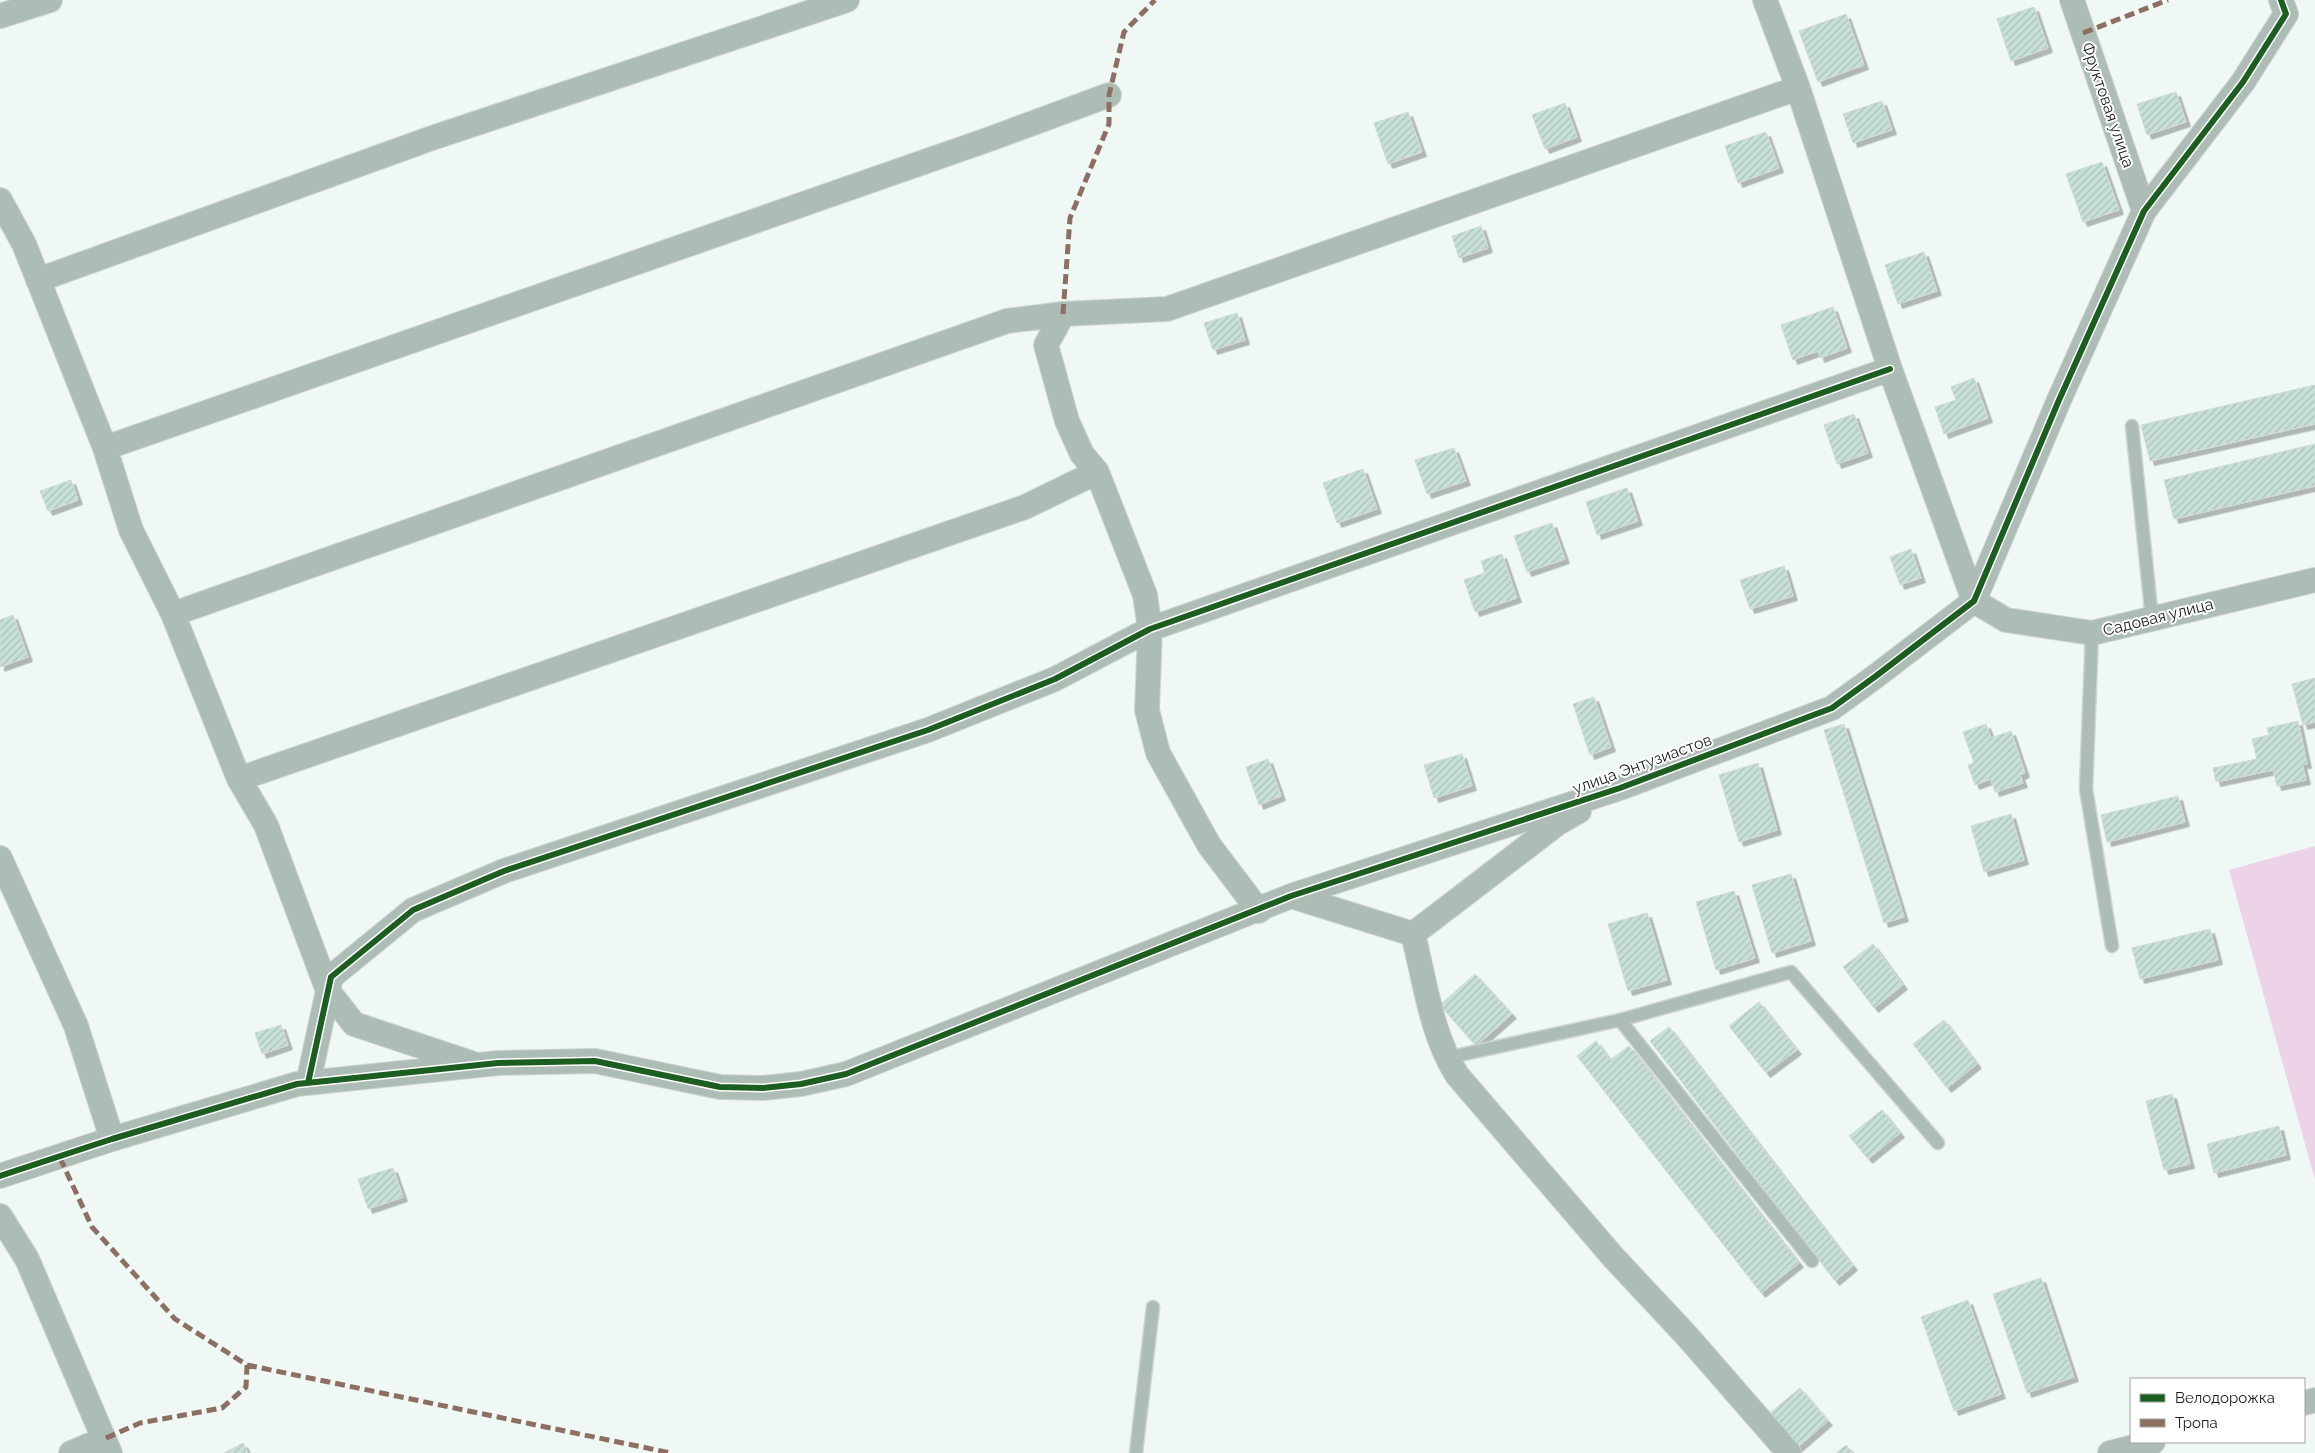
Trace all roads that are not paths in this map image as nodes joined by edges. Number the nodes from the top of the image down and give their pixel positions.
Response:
1 (50, 0) edge
2 (847, 0) edge
3 (1765, 0) edge
4 (2072, 0) edge
5 (2281, 0) edge
6 (0, 16) edge
7 (1798, 88) junction
8 (1109, 96) dead end
9 (0, 200) edge
10 (2144, 211) junction
11 (38, 280) junction
12 (1063, 314) junction
13 (1890, 369) junction
14 (2132, 426) dead end
15 (105, 448) junction
16 (1097, 472) junction
17 (2315, 580) edge
18 (1974, 601) junction
19 (173, 614) junction
20 (2152, 618) junction
21 (1150, 629) junction
22 (2092, 633) junction
23 (240, 779) junction
24 (1620, 788) junction
25 (0, 858) edge
26 (1291, 896) junction
27 (1259, 911) junction
28 (1413, 934) junction
29 (2112, 946) dead end
30 (328, 991) junction
31 (1620, 1020) junction
32 (1446, 1058) junction
33 (479, 1066) junction
34 (308, 1083) junction
35 (112, 1139) junction
36 (1938, 1143) dead end
37 (0, 1176) edge
38 (0, 1216) edge
39 (1812, 1261) dead end
40 (1153, 1307) dead end
41 (2149, 1443) edge
42 (107, 1446) edge
43 (71, 1453) edge
44 (1136, 1453) edge
45 (1789, 1453) edge
46 (2110, 1453) edge

1 - 6 street
2 - 11 street
3 - 7 street
4 - 10 street, Фруктовая улица
5 - 10 street
7 - 12 street
7 - 13 street
8 - 15 street
9 - 11 street
10 - 18 street
11 - 15 street
12 - 16 street
12 - 19 street
13 - 18 street
13 - 21 street
14 - 20 lane
15 - 19 street
16 - 21 street
16 - 23 street
17 - 20 street, Садовая улица
18 - 22 street, Садовая улица
18 - 24 street, улица Энтузиастов
19 - 23 street
20 - 22 street, Садовая улица
21 - 27 street
21 - 30 street
22 - 29 lane
23 - 30 street
24 - 26 street, улица Энтузиастов
24 - 28 street
25 - 35 street
26 - 27 street, улица Энтузиастов
26 - 28 street
27 - 33 street, улица Энтузиастов
28 - 32 street
30 - 33 street
30 - 34 street
31 - 32 lane
31 - 36 lane
31 - 39 lane
32 - 45 street
33 - 34 street, улица Энтузиастов
34 - 35 street, улица Энтузиастов
35 - 37 street, улица Энтузиастов
38 - 42 street
40 - 44 lane
41 - 46 street
42 - 43 street

